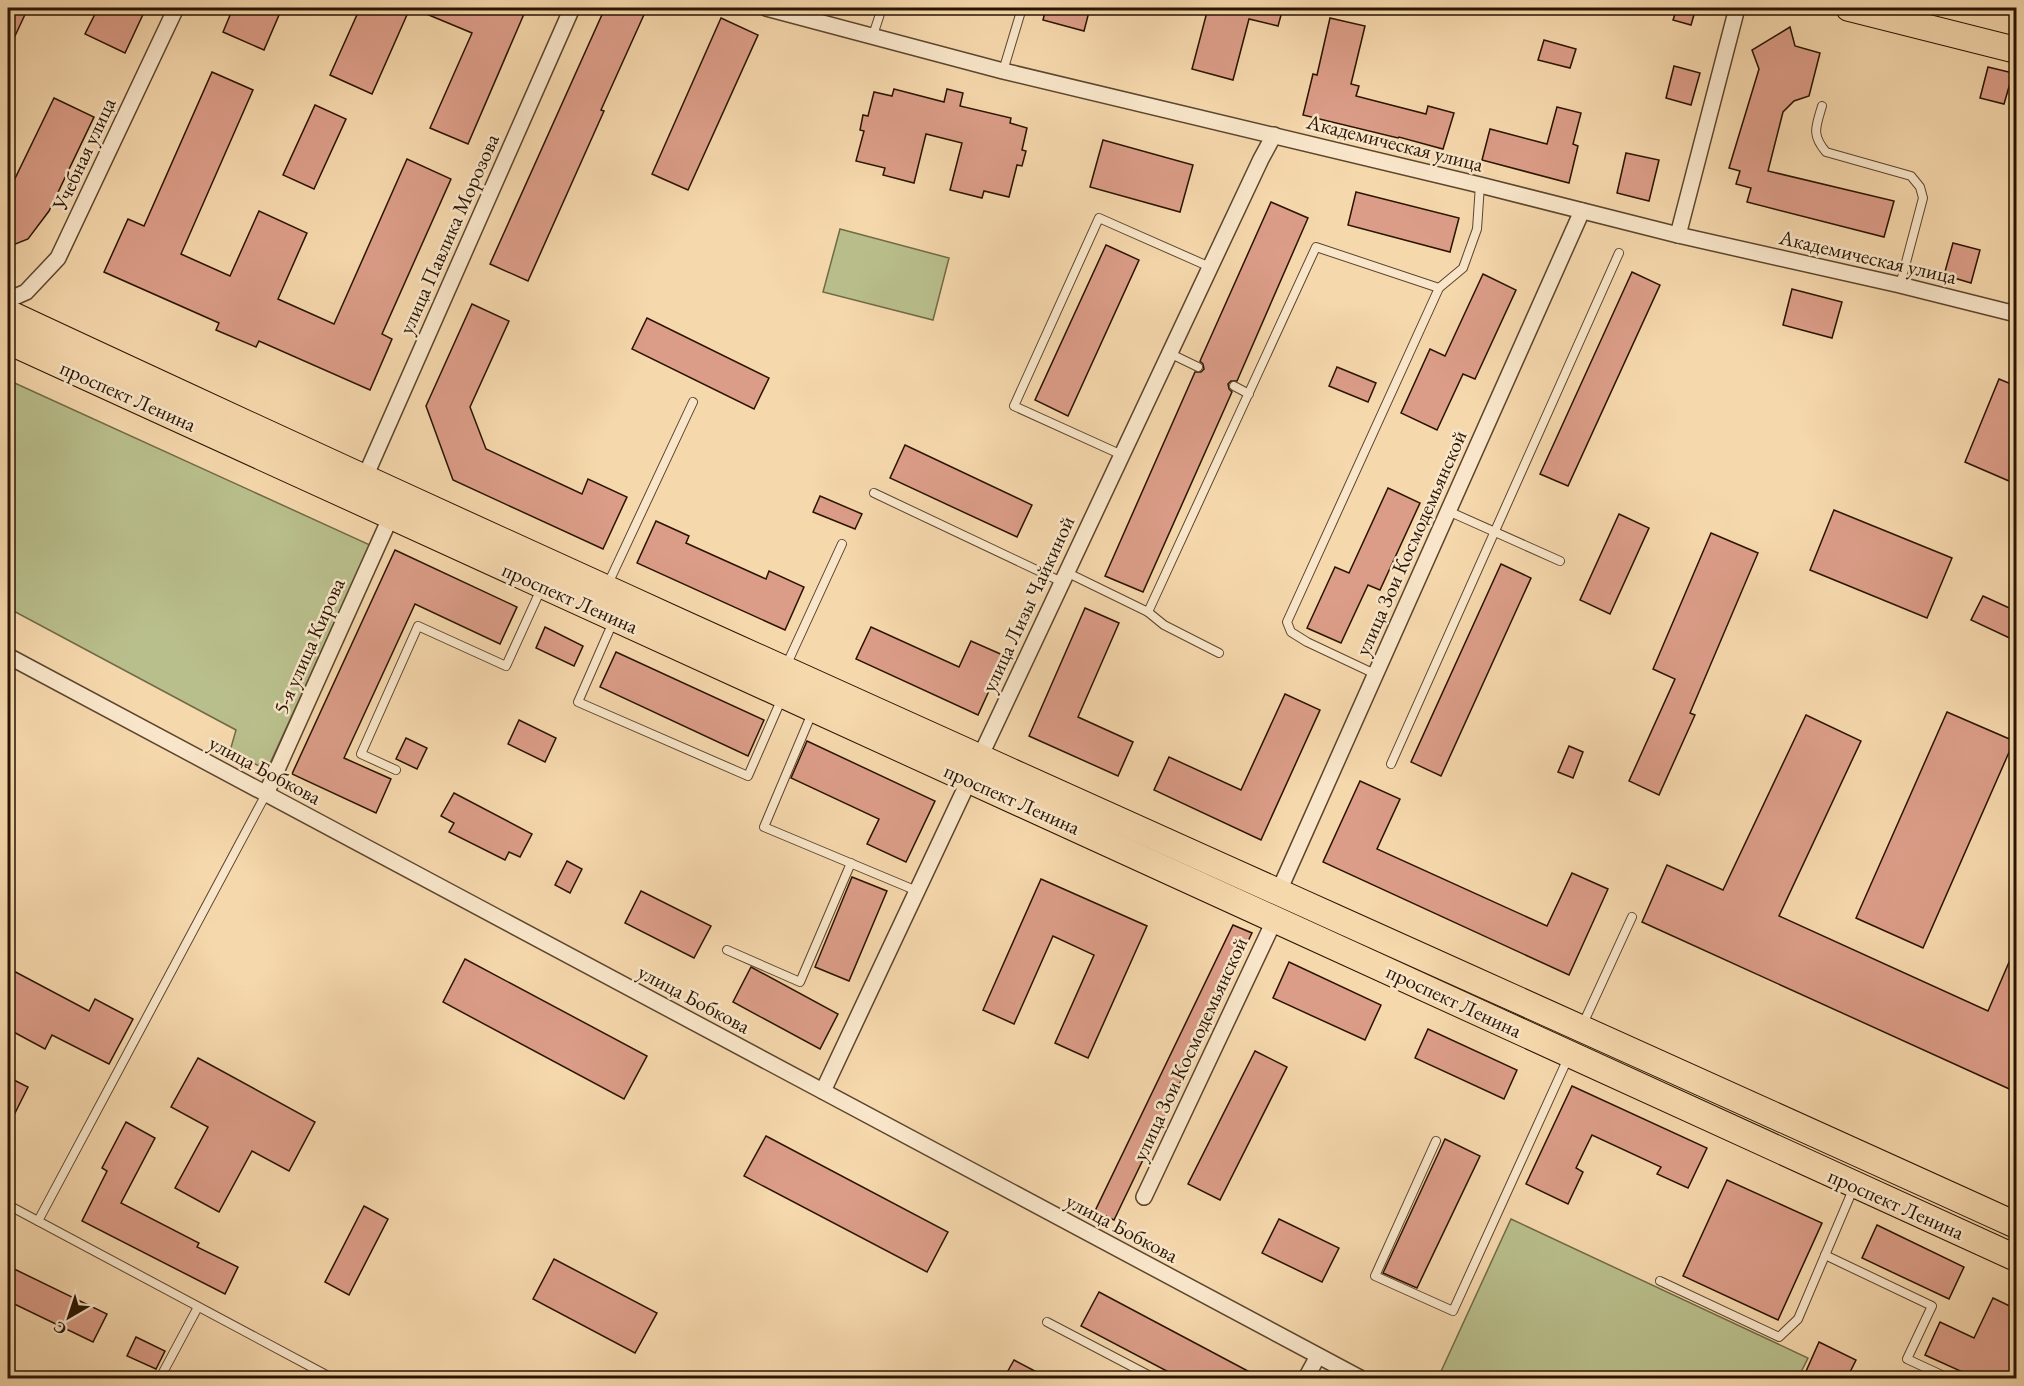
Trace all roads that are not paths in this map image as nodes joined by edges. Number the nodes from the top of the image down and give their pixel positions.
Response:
1 (176, 8) edge
2 (572, 8) edge
3 (766, 8) edge
4 (882, 8) edge
5 (1022, 8) edge
6 (1737, 8) edge
7 (1854, 8) edge
8 (873, 36) junction
9 (2016, 50) edge
10 (1003, 71) junction
11 (1822, 106) dead end
12 (1274, 135) junction
13 (1480, 185) junction
14 (1582, 211) junction
15 (1677, 235) junction
16 (1619, 253) dead end
17 (1210, 267) junction
18 (1900, 285) junction
19 (1439, 288) junction
20 (8, 300) edge
21 (8, 313) edge
22 (2016, 314) edge
23 (8, 341) edge
24 (1169, 353) junction
25 (1198, 367) dead end
26 (1234, 386) dead end
27 (1249, 394) junction
28 (693, 402) dead end
29 (1122, 455) junction
30 (365, 477) junction
31 (341, 493) junction
32 (874, 493) dead end
33 (420, 502) junction
34 (1448, 511) junction
35 (391, 516) junction
36 (1494, 532) junction
37 (842, 544) dead end
38 (1560, 561) dead end
39 (1064, 577) junction
40 (543, 585) junction
41 (606, 587) junction
42 (1148, 612) junction
43 (615, 618) junction
44 (1219, 653) dead end
45 (8, 656) edge
46 (785, 668) junction
47 (1375, 674) junction
48 (783, 695) junction
49 (814, 709) junction
50 (1391, 764) dead end
51 (974, 769) junction
52 (396, 770) dead end
53 (266, 794) junction
54 (850, 863) junction
55 (917, 891) junction
56 (1278, 893) junction
57 (1264, 914) junction
58 (1632, 917) dead end
59 (727, 950) dead end
60 (1581, 1027) junction
61 (1570, 1054) junction
62 (823, 1091) junction
63 (1436, 1142) dead end
64 (1855, 1185) junction
65 (1144, 1197) dead end
66 (8, 1205) edge
67 (38, 1221) junction
68 (2016, 1225) edge
69 (1825, 1255) junction
70 (2016, 1258) edge
71 (1660, 1281) dead end
72 (198, 1307) junction
73 (1047, 1322) dead end
74 (1318, 1356) junction
75 (160, 1378) edge
76 (332, 1378) edge
77 (1154, 1378) edge
78 (1306, 1378) edge
79 (1360, 1378) edge
80 (1948, 1378) edge

1 - 20 street, Учебная улица
2 - 30 street, улица Павлика Морозова
3 - 8 street, Академическая улица
4 - 8 lane
5 - 10 lane
6 - 15 street
7 - 9 main road
8 - 10 street, Академическая улица
10 - 12 street, Академическая улица
11 - 18 lane
12 - 13 street, Академическая улица
12 - 17 street, улица Лизы Чайкиной
13 - 14 street, Академическая улица
13 - 19 lane
14 - 15 street, Академическая улица
14 - 34 street, улица Зои Космодемьянской
15 - 18 street, Академическая улица
16 - 36 lane
17 - 24 street, улица Лизы Чайкиной
17 - 29 lane
18 - 22 street, Академическая улица
19 - 27 lane
19 - 47 lane
21 - 30 main road, проспект Ленина
23 - 31 main road, проспект Ленина
24 - 25 lane
24 - 29 street, улица Лизы Чайкиной
26 - 27 lane
27 - 42 lane
28 - 41 lane
29 - 39 street, улица Лизы Чайкиной
30 - 31 main road
30 - 33 main road, проспект Ленина
31 - 35 main road, проспект Ленина
32 - 39 lane
33 - 35 main road
33 - 41 main road, проспект Ленина
34 - 36 lane
34 - 47 street, улица Зои Космодемьянской
35 - 40 main road, проспект Ленина
35 - 53 street, 5-я улица Кирова
36 - 38 lane
36 - 50 lane
37 - 46 lane
39 - 42 lane
39 - 51 street, улица Лизы Чайкиной
40 - 43 main road, проспект Ленина
40 - 52 lane
41 - 46 main road, проспект Ленина
42 - 44 lane
43 - 48 main road, проспект Ленина
43 - 48 lane
45 - 53 street, улица Бобкова
46 - 51 main road, проспект Ленина
47 - 56 street, улица Зои Космодемьянской
48 - 49 main road, проспект Ленина
49 - 51 main road, проспект Ленина
49 - 54 lane
51 - 55 street, улица Лизы Чайкиной
51 - 56 main road, проспект Ленина
51 - 57 main road, проспект Ленина
53 - 62 street, улица Бобкова
53 - 67 lane
54 - 55 lane
54 - 59 lane
55 - 62 street, улица Лизы Чайкиной
56 - 57 main road
56 - 60 main road, проспект Ленина
57 - 61 main road, проспект Ленина
57 - 65 street, улица Зои Космодемьянской
58 - 60 lane
60 - 68 main road, проспект Ленина
61 - 63 lane
61 - 64 main road, проспект Ленина
62 - 74 street, улица Бобкова
64 - 69 lane
64 - 70 main road, проспект Ленина
66 - 67 lane
67 - 72 lane
69 - 71 lane
69 - 80 lane
72 - 75 lane
72 - 76 lane
73 - 77 lane
74 - 78 street
74 - 79 street, улица Бобкова

